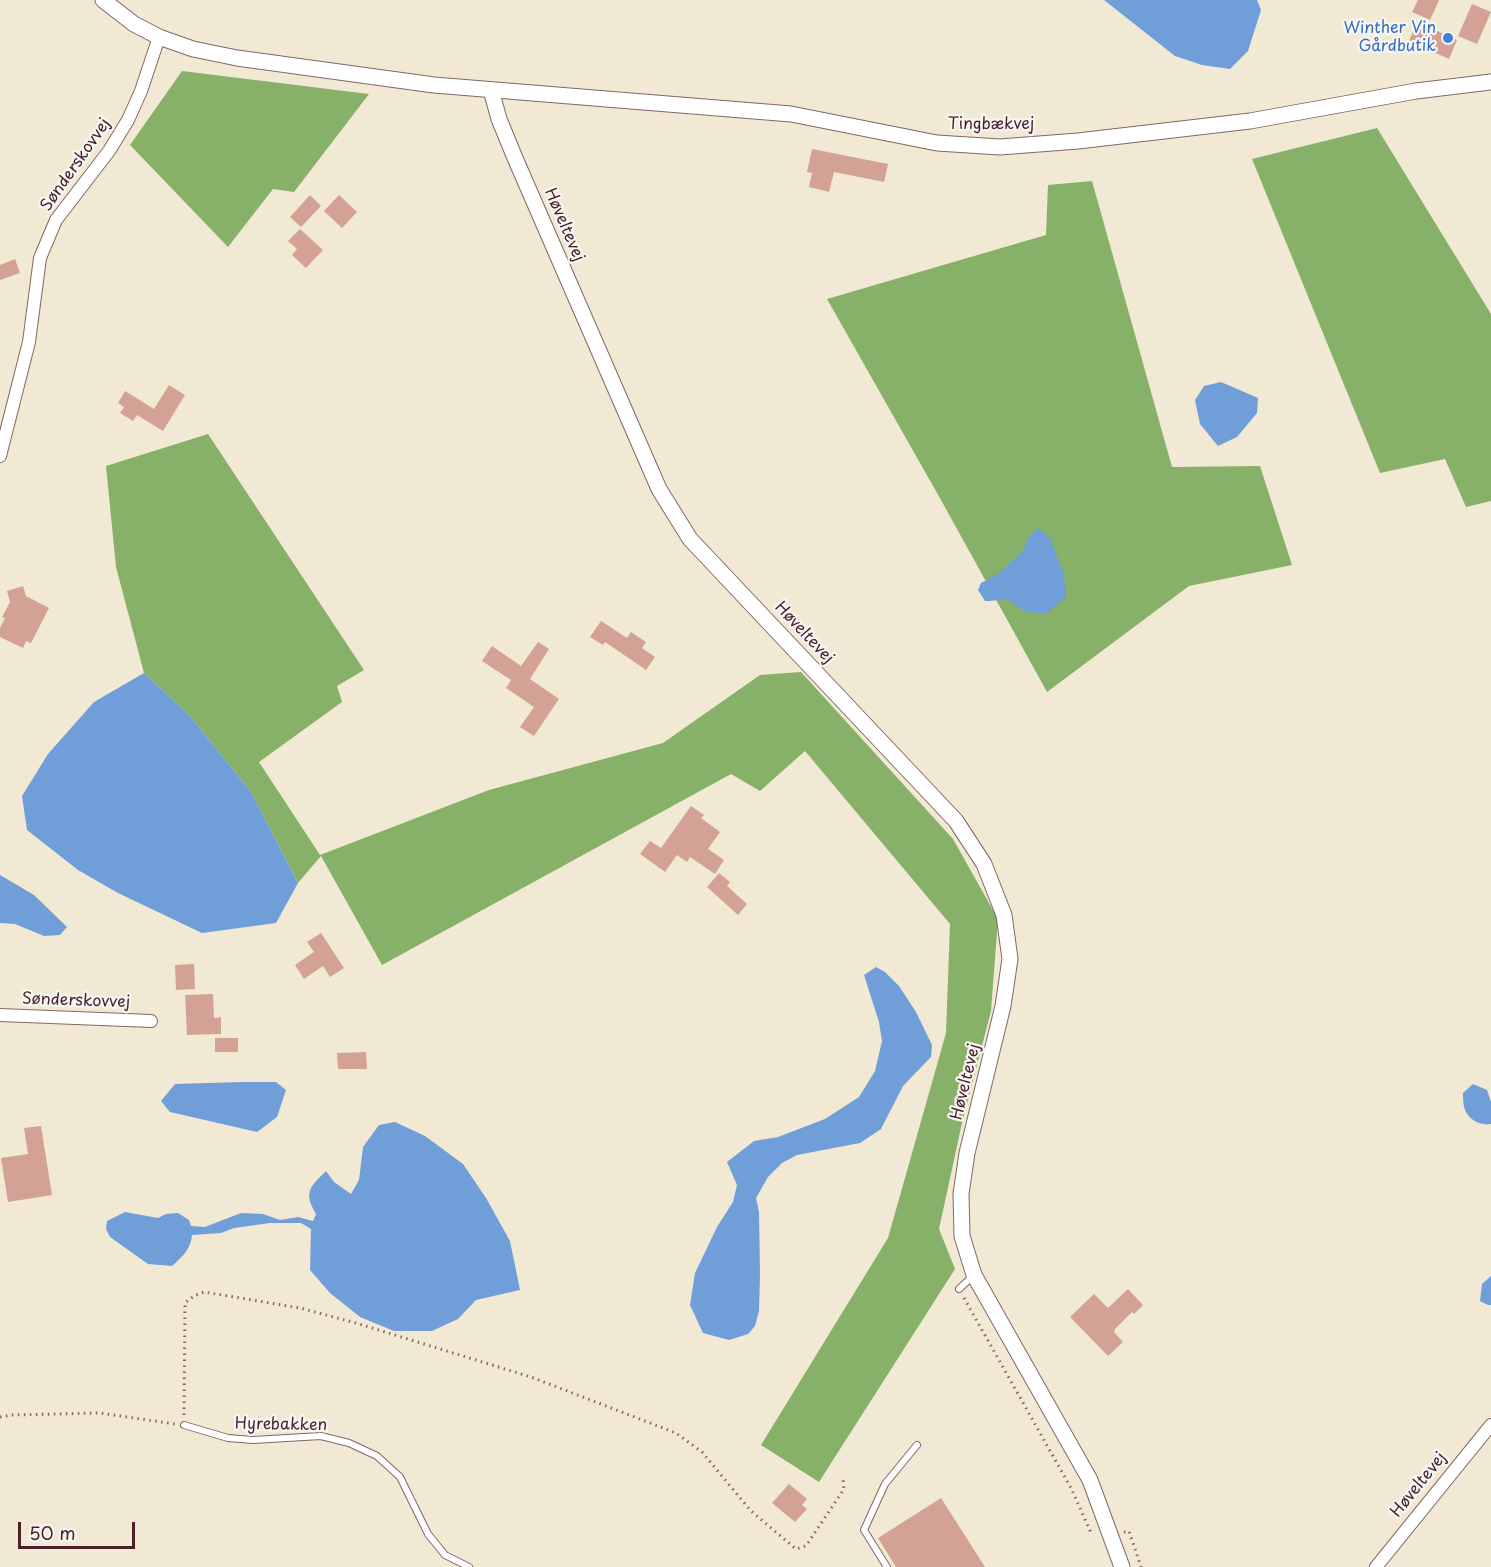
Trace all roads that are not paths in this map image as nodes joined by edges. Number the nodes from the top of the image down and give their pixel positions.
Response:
1 (103, 0) edge
2 (159, 36) junction
3 (1491, 82) edge
4 (491, 90) junction
5 (0, 456) edge
6 (0, 1015) edge
7 (151, 1021) dead end
8 (974, 1275) junction
9 (959, 1289) dead end
10 (184, 1425) road end
11 (1491, 1425) edge
12 (917, 1445) dead end
13 (469, 1567) edge
14 (887, 1567) edge
15 (1122, 1567) edge
16 (1376, 1567) edge

1 - 2 street
2 - 4 street
2 - 5 street, Sønderskovvej
3 - 4 street, Tingbækvej
4 - 8 street, Høveltevej
6 - 7 street, Sønderskovvej
8 - 9 lane
8 - 15 street, Høveltevej
10 - 13 lane, Hyrebakken
11 - 16 street, Høveltevej
12 - 14 lane

